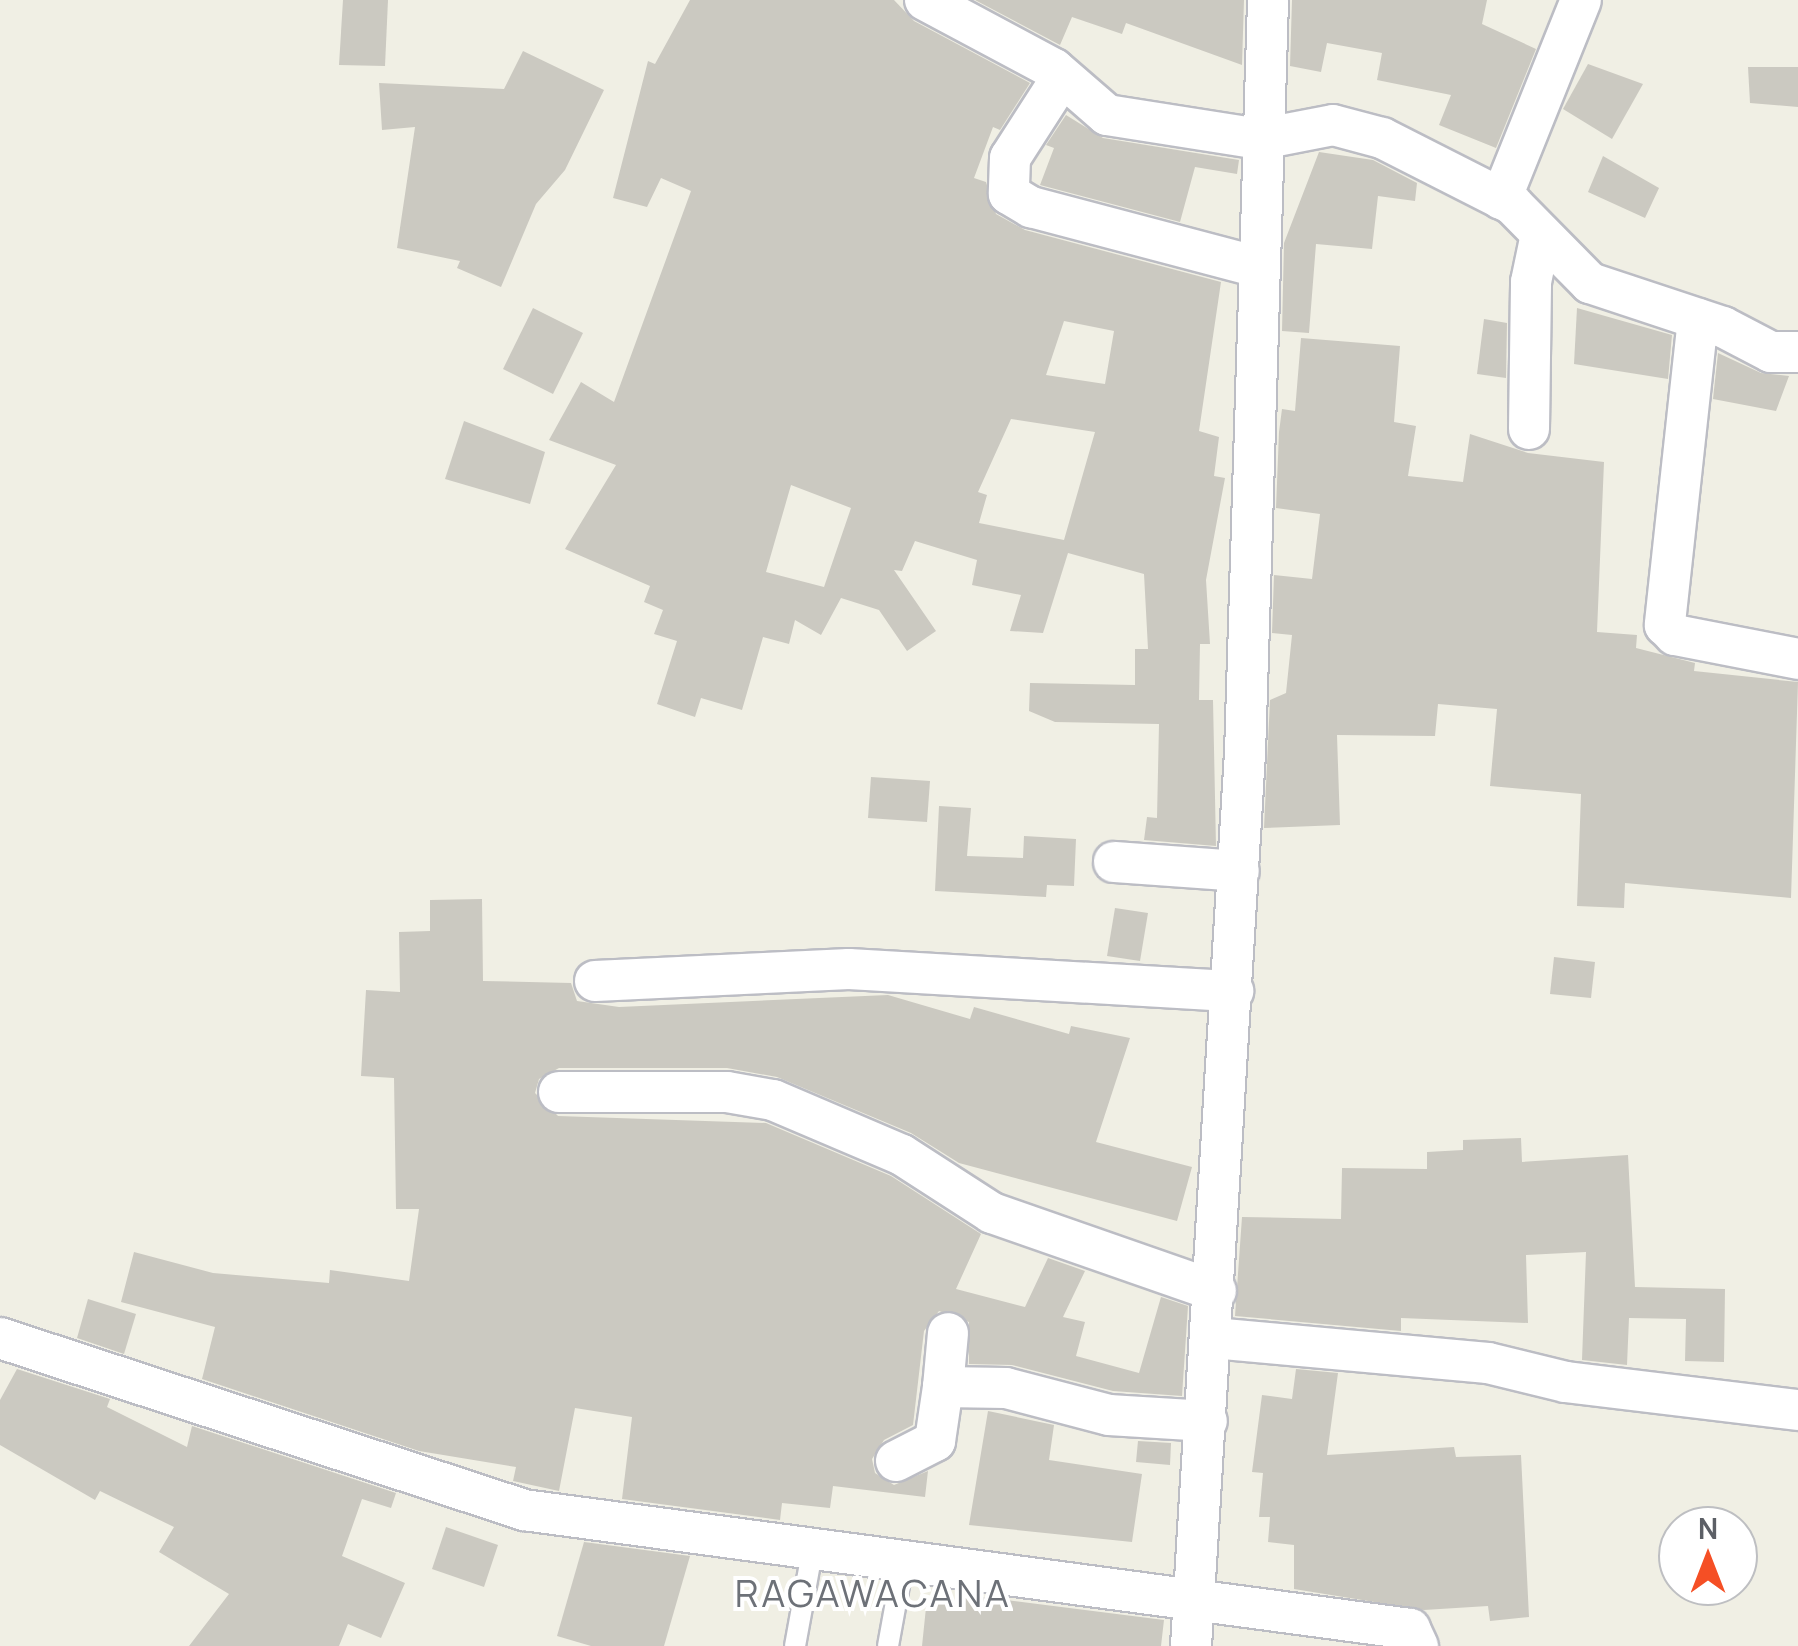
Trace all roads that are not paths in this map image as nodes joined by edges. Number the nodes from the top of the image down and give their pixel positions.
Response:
1 (925, 0) edge
2 (1268, 0) edge
3 (1581, 0) edge
4 (1062, 77) junction
5 (1261, 123) junction
6 (1510, 179) junction
7 (1541, 234) junction
8 (1258, 266) junction
9 (1698, 319) junction
10 (1798, 352) edge
11 (1529, 429) dead end
12 (1798, 659) edge
13 (1114, 862) dead end
14 (1240, 870) junction
15 (596, 982) dead end
16 (1233, 991) junction
17 (559, 1092) dead end
18 (1216, 1291) junction
19 (948, 1333) dead end
20 (0, 1338) edge
21 (1214, 1338) junction
22 (943, 1386) junction
23 (1798, 1410) edge
24 (1207, 1421) junction
25 (896, 1461) dead end
26 (813, 1547) junction
27 (904, 1558) junction
28 (1194, 1604) junction
29 (795, 1646) edge
30 (888, 1646) edge
31 (1192, 1646) edge
32 (1418, 1646) edge

1 - 4 street
2 - 5 street
3 - 6 street
4 - 5 street
4 - 8 street
5 - 6 street
5 - 8 street
6 - 7 street
7 - 9 street
7 - 11 street
8 - 14 street
9 - 10 street
9 - 12 street
13 - 14 street
14 - 16 street
15 - 16 street
16 - 18 street
17 - 18 street
18 - 21 street
19 - 22 street
20 - 26 street
21 - 23 street
21 - 24 street
22 - 24 street
22 - 25 street
24 - 28 street
26 - 27 street
26 - 29 lane
27 - 28 street
27 - 30 lane
28 - 31 street
28 - 32 street

